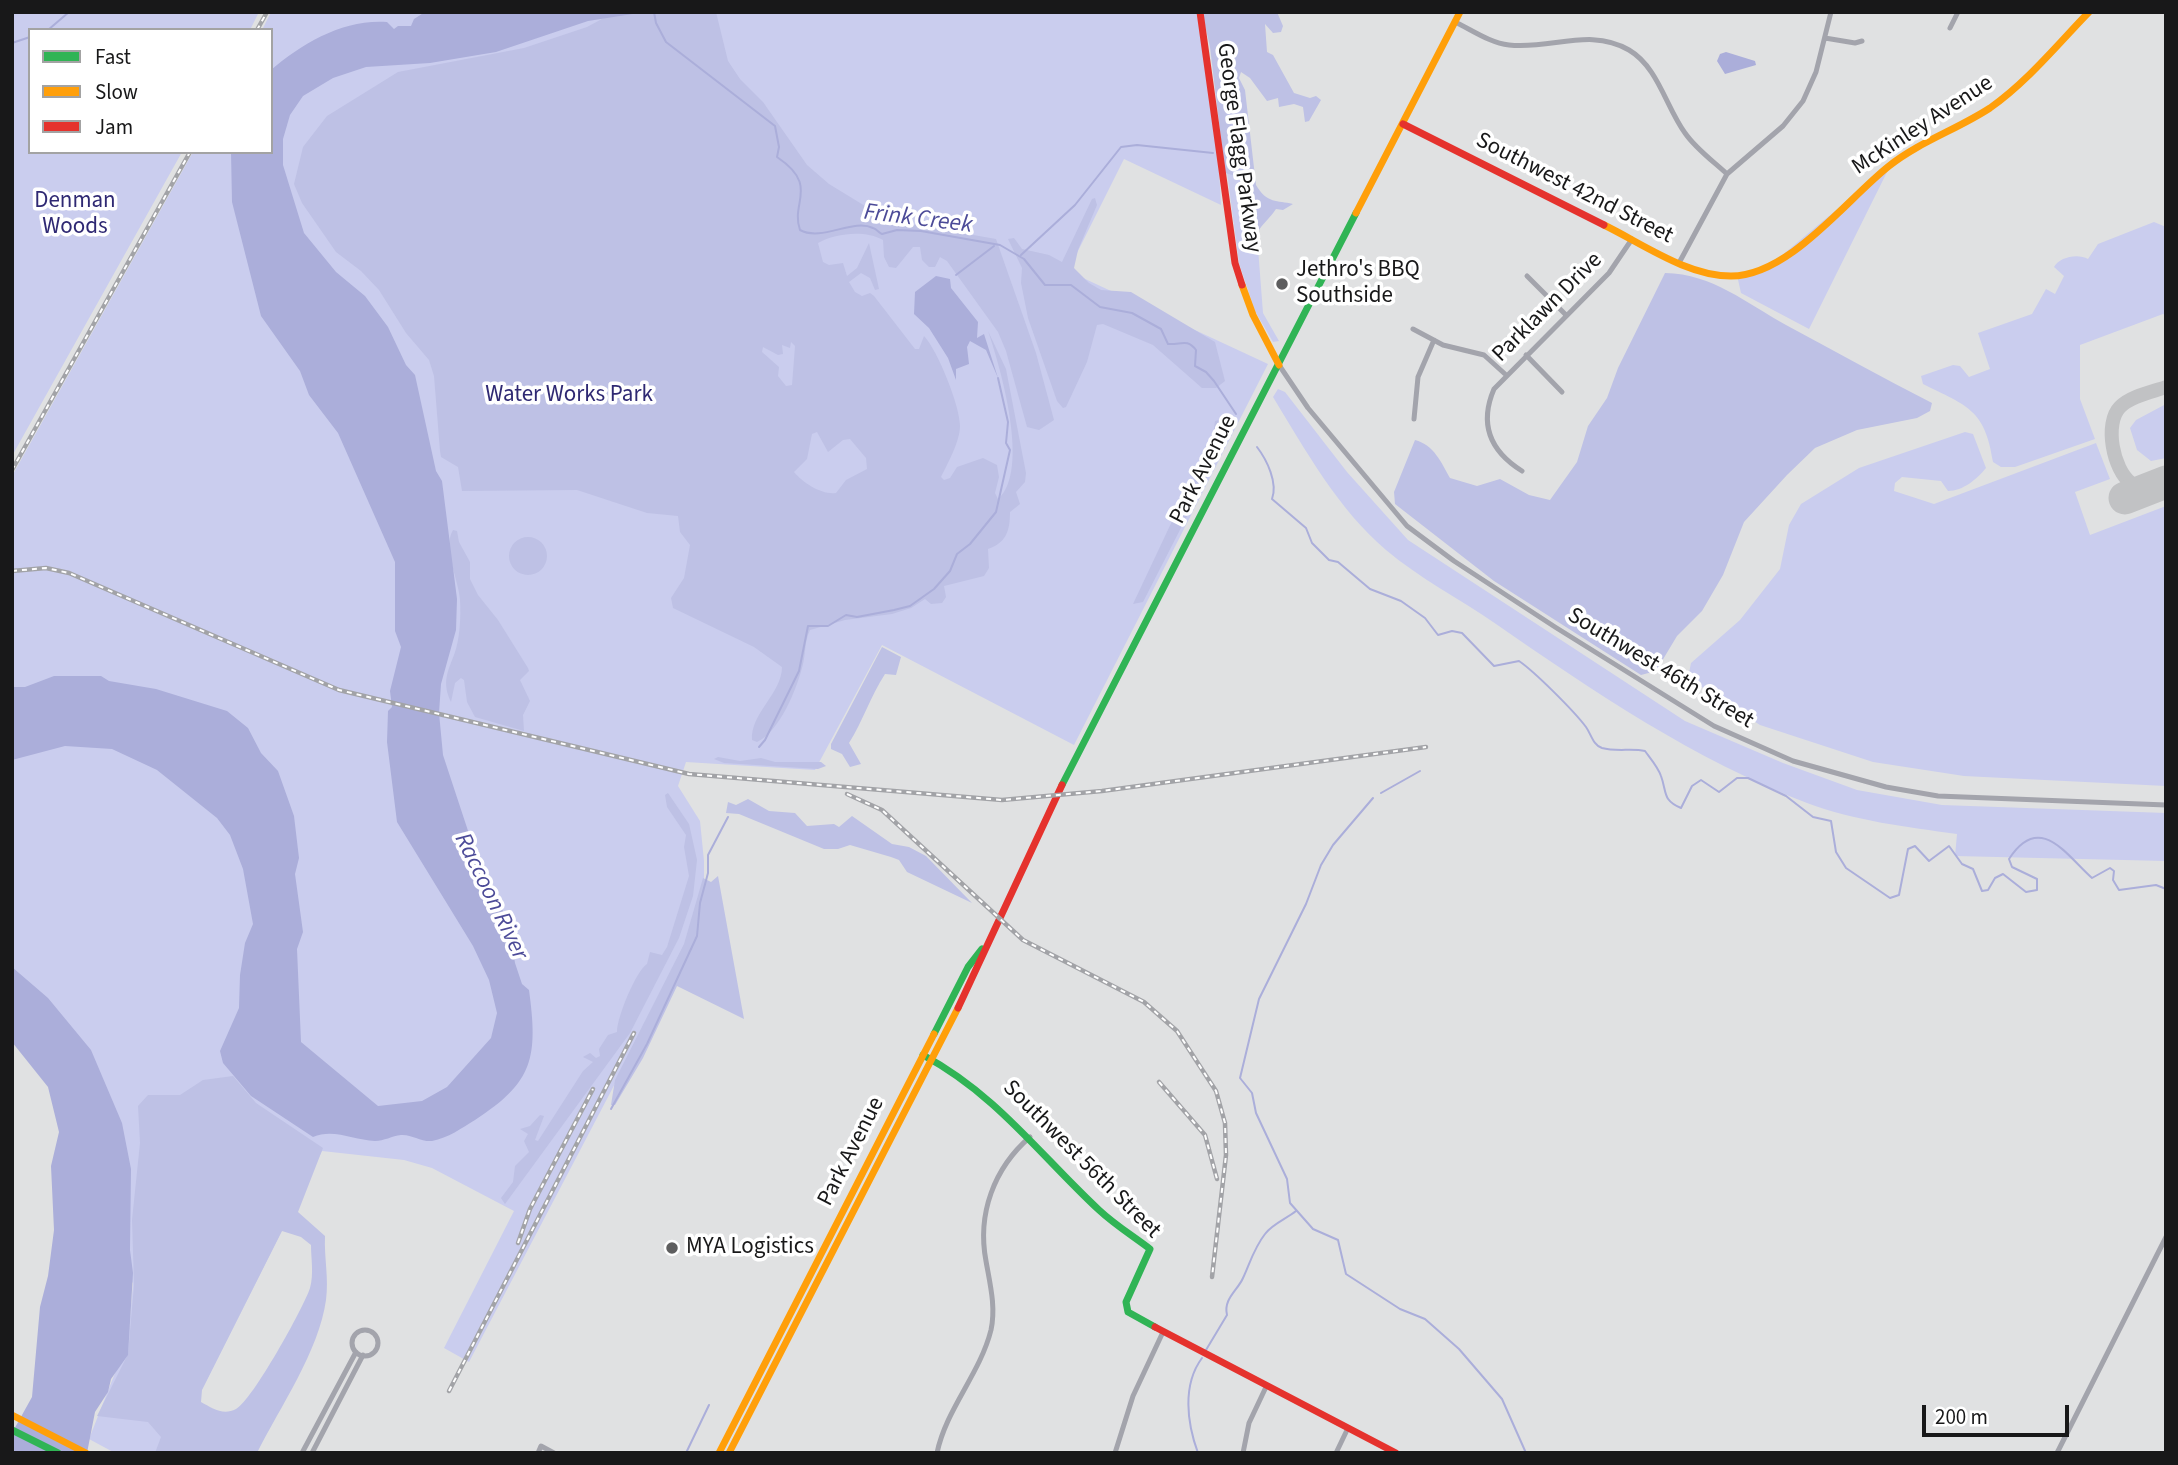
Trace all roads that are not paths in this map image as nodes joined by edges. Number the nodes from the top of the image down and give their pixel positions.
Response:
1 (1200, 12) edge
2 (1460, 12) edge
3 (1830, 12) edge
4 (1958, 12) edge
5 (2089, 12) edge
6 (1455, 22) junction
7 (1950, 28) dead end
8 (1825, 38) junction
9 (1862, 41) dead end
10 (1403, 124) junction
11 (1727, 174) junction
12 (1632, 239) junction
13 (1679, 263) junction
14 (1731, 275) joint
15 (1527, 276) dead end
16 (1566, 315) junction
17 (1413, 330) dead end
18 (1434, 340) junction
19 (1526, 355) junction
20 (1279, 365) junction
21 (1506, 374) junction
22 (1562, 392) dead end
23 (1414, 419) dead end
24 (1522, 471) dead end
25 (2166, 805) edge
26 (984, 946) junction
27 (923, 1055) junction
28 (932, 1059) junction
29 (1031, 1136) junction
30 (2166, 1237) edge
31 (1163, 1332) junction
32 (356, 1352) junction
33 (363, 1355) junction
34 (1266, 1387) junction
35 (12, 1415) edge
36 (1348, 1428) junction
37 (12, 1430) edge
38 (1393, 1452) edge
39 (58, 1453) edge
40 (86, 1453) edge
41 (302, 1453) edge
42 (312, 1453) edge
43 (538, 1453) edge
44 (554, 1453) edge
45 (719, 1453) edge
46 (729, 1453) edge
47 (937, 1453) edge
48 (1115, 1453) edge
49 (1243, 1453) edge
50 (1336, 1453) edge
51 (2057, 1453) edge

1 - 20 main road, George Flagg Parkway
2 - 6 main road, Park Avenue
3 - 8 street
4 - 7 street
5 - 14 main road, McKinley Avenue
6 - 10 main road, Park Avenue
6 - 11 street
8 - 9 street
8 - 11 street
10 - 12 main road, Southwest 42nd Street
10 - 20 main road, Park Avenue
11 - 13 street
12 - 13 main road, Southwest 42nd Street
12 - 16 street, Parklawn Drive
13 - 14 main road, Southwest 42nd Street
15 - 16 street
16 - 19 street, Parklawn Drive
17 - 18 street
18 - 21 street
18 - 23 street
19 - 21 street, Parklawn Drive
19 - 22 street
20 - 25 street, Southwest 46th Street
20 - 26 main road, Park Avenue
21 - 24 street, Parklawn Drive
26 - 27 main road, Park Avenue
26 - 28 main road, Park Avenue
27 - 28 main road, Southwest 56th Street
27 - 45 main road, Park Avenue
28 - 29 main road, Southwest 56th Street
28 - 46 main road, Park Avenue
29 - 31 main road, Southwest 56th Street
29 - 47 street
30 - 51 street
31 - 34 main road, Southwest 56th Street
31 - 48 street
32 - 33 street
32 - 33 street
32 - 41 street
33 - 42 street
34 - 36 main road, Southwest 56th Street
34 - 49 street
35 - 40 main road
36 - 38 main road, Southwest 56th Street
36 - 50 street
37 - 39 main road
43 - 44 street

